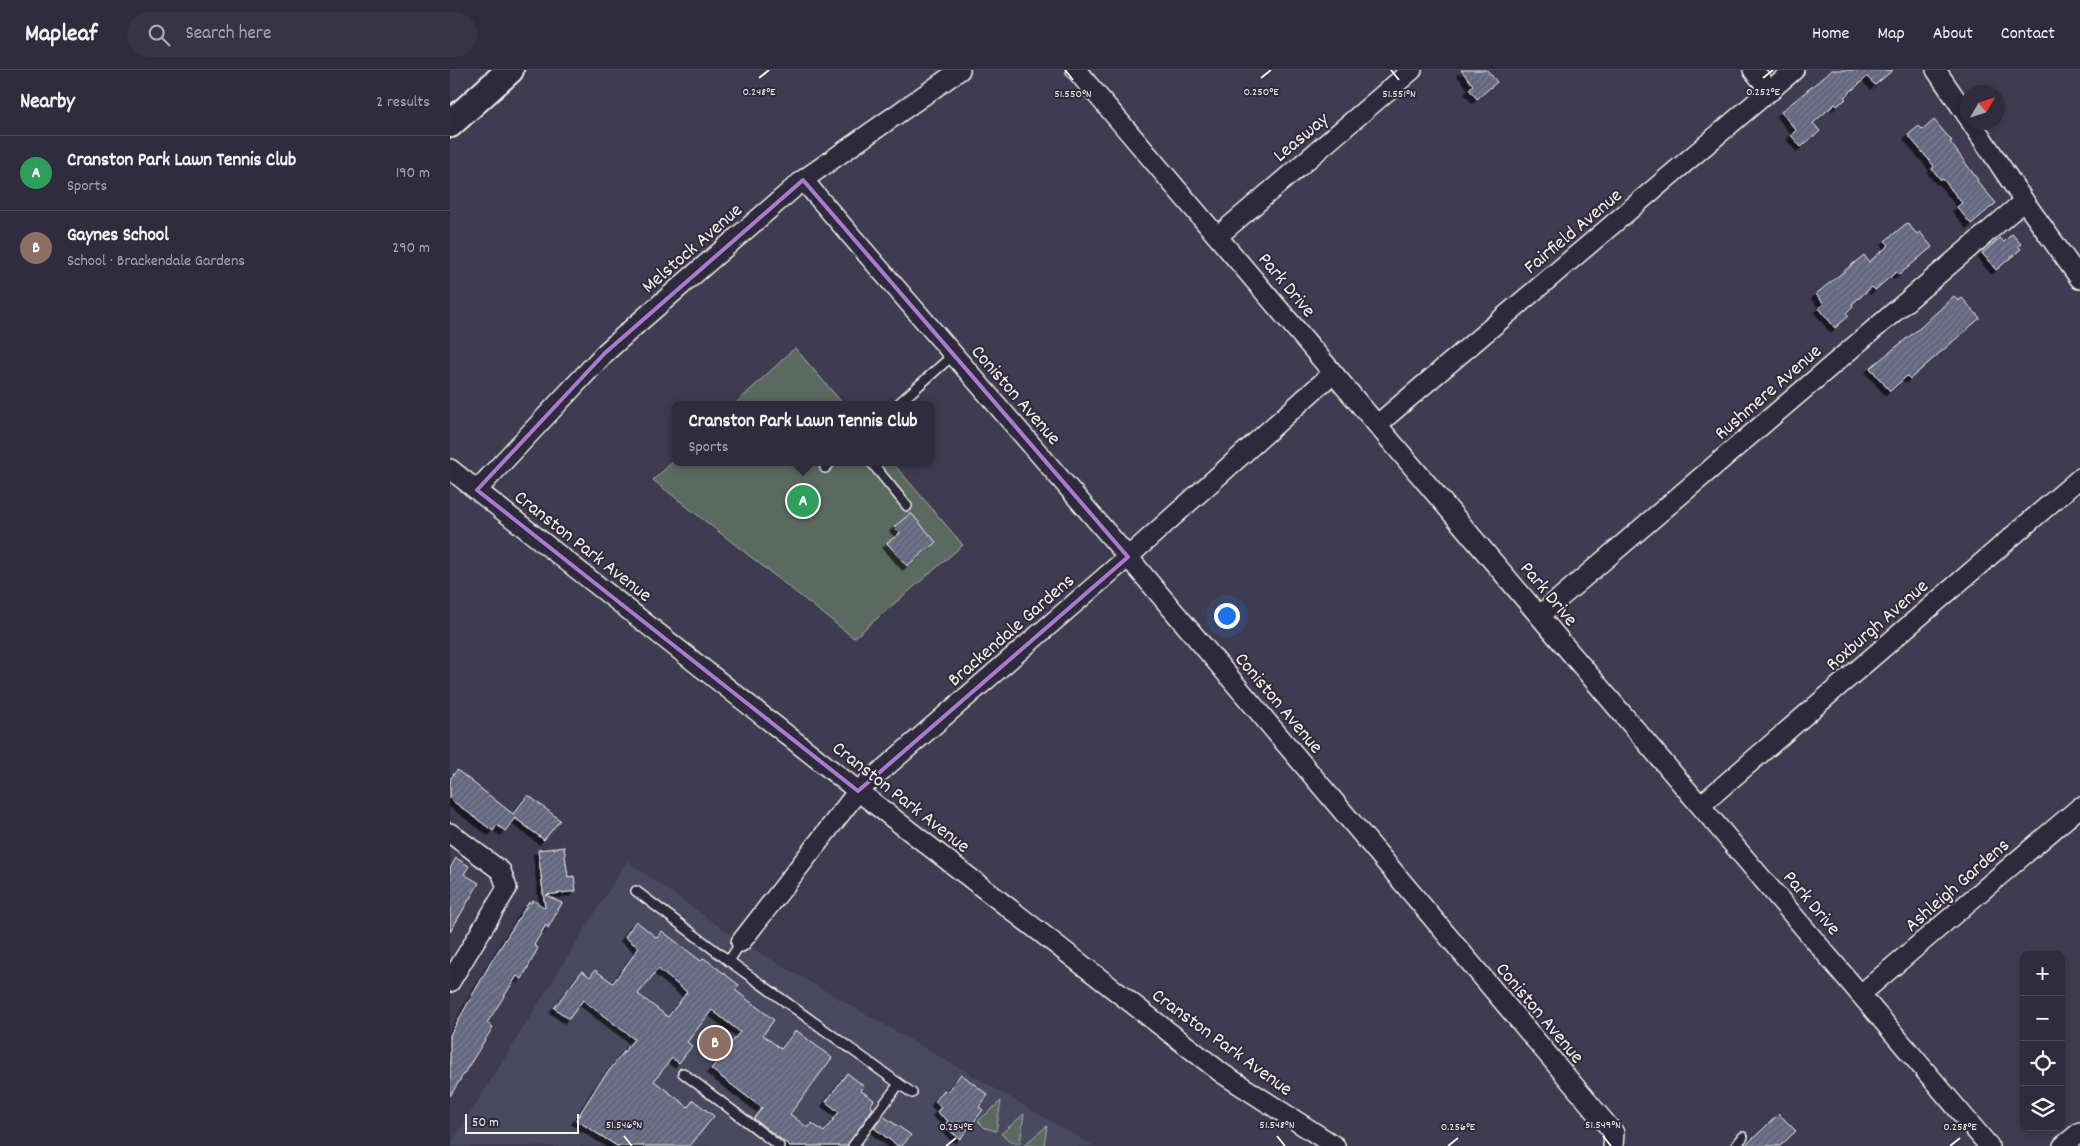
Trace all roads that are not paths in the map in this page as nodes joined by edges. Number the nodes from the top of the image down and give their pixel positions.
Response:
1 (510, 70) edge
2 (960, 70) edge
3 (1076, 70) edge
4 (1412, 70) edge
5 (1753, 70) edge
6 (1794, 70) edge
7 (1936, 70) edge
8 (1771, 90) junction
9 (1960, 105) edge
10 (450, 124) edge
11 (1976, 130) edge
12 (803, 180) junction
13 (2024, 201) junction
14 (1218, 236) junction
15 (2080, 279) edge
16 (953, 355) junction
17 (1334, 373) junction
18 (901, 401) edge
19 (1378, 424) junction
20 (874, 466) edge
21 (450, 469) edge
22 (2080, 478) edge
23 (477, 490) junction
24 (907, 506) dead end
25 (1128, 557) junction
26 (1540, 615) junction
27 (858, 791) junction
28 (1701, 805) junction
29 (2080, 807) edge
30 (450, 833) edge
31 (636, 892) dead end
32 (741, 942) joint
33 (729, 961) junction
34 (450, 982) edge
35 (1861, 994) junction
36 (683, 1073) dead end
37 (900, 1084) junction
38 (912, 1093) dead end
39 (2080, 1132) edge
40 (1743, 1137) dead end
41 (779, 1146) edge
42 (853, 1146) edge
43 (1335, 1146) edge
44 (1613, 1146) edge
45 (1736, 1146) edge
46 (1989, 1146) edge
47 (2063, 1146) edge

1 - 10 main road
2 - 12 street, Melstock Avenue
3 - 14 street, Park Drive
4 - 14 street, Leasway
5 - 8 street
6 - 8 street, Fairfield Avenue
7 - 9 street
8 - 19 street, Fairfield Avenue
11 - 13 street
12 - 16 street, Coniston Avenue
12 - 23 street, Melstock Avenue
13 - 15 street
13 - 26 street, Rushmere Avenue
14 - 17 street, Park Drive
16 - 18 lane
16 - 25 street, Coniston Avenue
17 - 19 street, Park Drive
17 - 25 street, Brackendale Gardens
19 - 26 street, Park Drive
20 - 24 lane
21 - 23 street, Cranston Park Avenue
22 - 28 street, Roxburgh Avenue
23 - 27 street, Cranston Park Avenue
25 - 27 street, Brackendale Gardens
25 - 44 street, Coniston Avenue
26 - 28 street, Park Drive
27 - 32 street, Brackendale Gardens
27 - 43 street, Cranston Park Avenue
28 - 35 street, Park Drive
29 - 35 street, Ashleigh Gardens
30 - 34 street
31 - 33 lane
32 - 33 lane
33 - 37 lane
35 - 46 street, Park Drive
36 - 41 lane
37 - 38 lane
37 - 42 lane
39 - 47 street
40 - 45 lane

